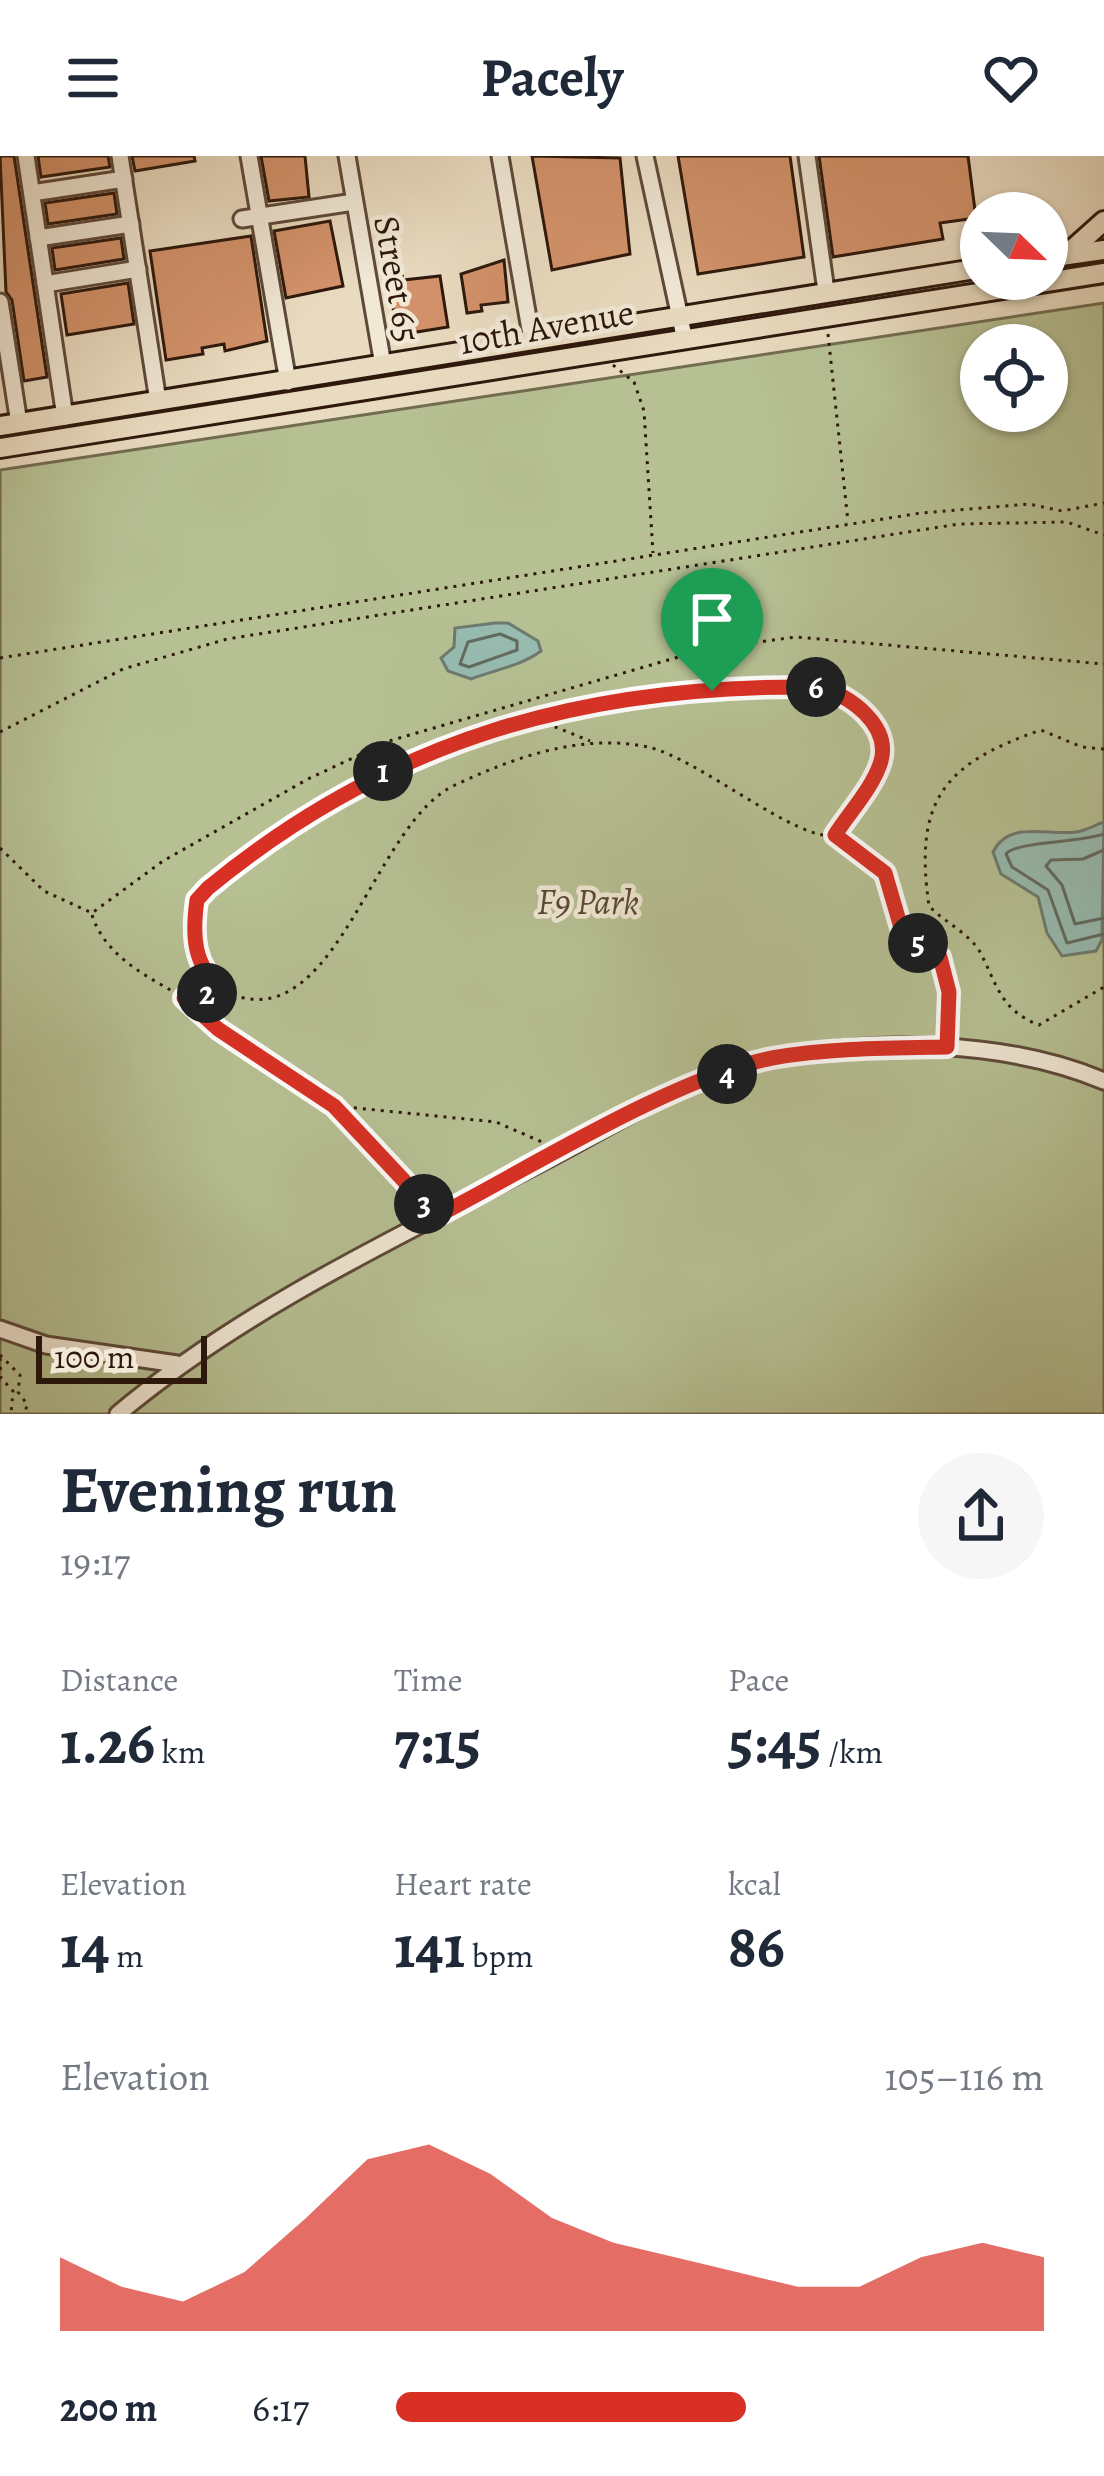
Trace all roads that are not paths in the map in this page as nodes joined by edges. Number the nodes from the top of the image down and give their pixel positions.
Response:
1 (26, 156) edge
2 (120, 156) edge
3 (249, 156) edge
4 (347, 156) edge
5 (500, 156) edge
6 (645, 156) edge
7 (807, 156) edge
8 (124, 179) junction
9 (32, 193) junction
10 (354, 202) junction
11 (251, 218) junction
12 (1104, 221) edge
13 (131, 224) junction
14 (38, 238) junction
15 (1068, 248) edge
16 (1104, 250) edge
17 (1068, 255) edge
18 (138, 269) junction
19 (960, 271) edge
20 (1104, 273) edge
21 (45, 284) junction
22 (826, 291) junction
23 (1, 312) edge
24 (680, 314) junction
25 (683, 336) junction
26 (532, 341) junction
27 (383, 365) junction
28 (288, 382) junction
29 (7, 393) edge
30 (236, 400) junction
31 (158, 401) junction
32 (65, 417) junction
33 (9, 425) edge
34 (0, 448) edge
35 (1104, 1081) edge
36 (0, 1329) edge
37 (177, 1364) junction
38 (118, 1414) edge

1 - 9 street
2 - 8 street
3 - 11 street
4 - 10 street, Street 65
5 - 26 street
6 - 24 street
7 - 22 street
8 - 9 street
8 - 13 street
9 - 14 street
10 - 11 street
10 - 27 street, Street 65
11 - 28 street
12 - 15 main road
13 - 14 street
13 - 18 street
14 - 21 street
16 - 17 main road
18 - 21 street
18 - 31 street
19 - 22 main road, 10th Avenue
20 - 25 main road, 10th Avenue
21 - 32 street
22 - 24 main road, 10th Avenue
23 - 29 street
24 - 25 street
24 - 26 main road, 10th Avenue
25 - 30 main road, 10th Avenue
26 - 27 main road, 10th Avenue
27 - 28 main road, 10th Avenue
28 - 30 main road, 10th Avenue
29 - 33 street
30 - 31 main road, 10th Avenue
30 - 34 main road, 10th Avenue
31 - 32 main road, 10th Avenue
32 - 33 main road, 10th Avenue
35 - 37 street
36 - 37 street
37 - 38 street

